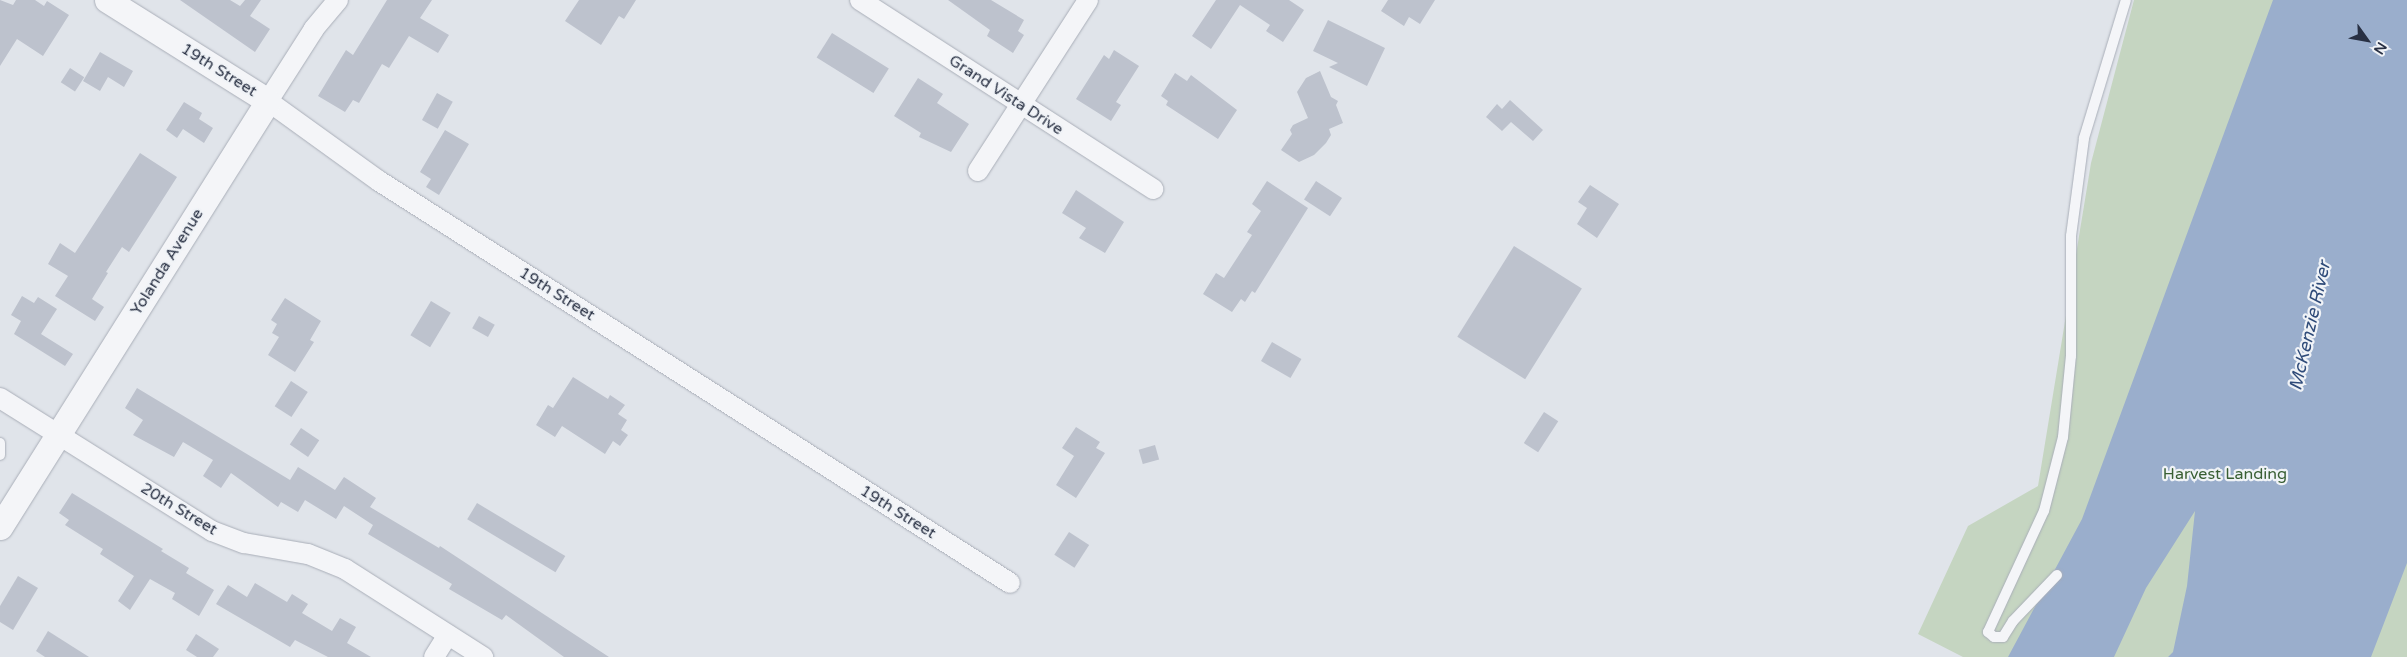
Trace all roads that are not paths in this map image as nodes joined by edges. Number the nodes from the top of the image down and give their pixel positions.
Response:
1 (107, 0) edge
2 (338, 0) edge
3 (860, 0) edge
4 (1088, 0) edge
5 (2126, 0) edge
6 (268, 101) junction
7 (1020, 105) junction
8 (978, 171) dead end
9 (1152, 189) dead end
10 (0, 398) edge
11 (58, 434) junction
12 (0, 443) edge
13 (0, 456) edge
14 (0, 527) edge
15 (2057, 574) dead end
16 (1010, 583) dead end
17 (448, 635) junction
18 (434, 657) edge
19 (483, 657) edge

1 - 6 street, 19th Street
2 - 6 street, Yolanda Avenue
3 - 7 street, Grand Vista Drive
4 - 7 street
5 - 15 lane
6 - 11 street, Yolanda Avenue
6 - 16 street, 19th Street
7 - 8 street
7 - 9 street, Grand Vista Drive
10 - 11 street, 20th Street
11 - 14 street, Yolanda Avenue
11 - 17 street, 20th Street
12 - 13 lane
17 - 18 street
17 - 19 street, 20th Street

